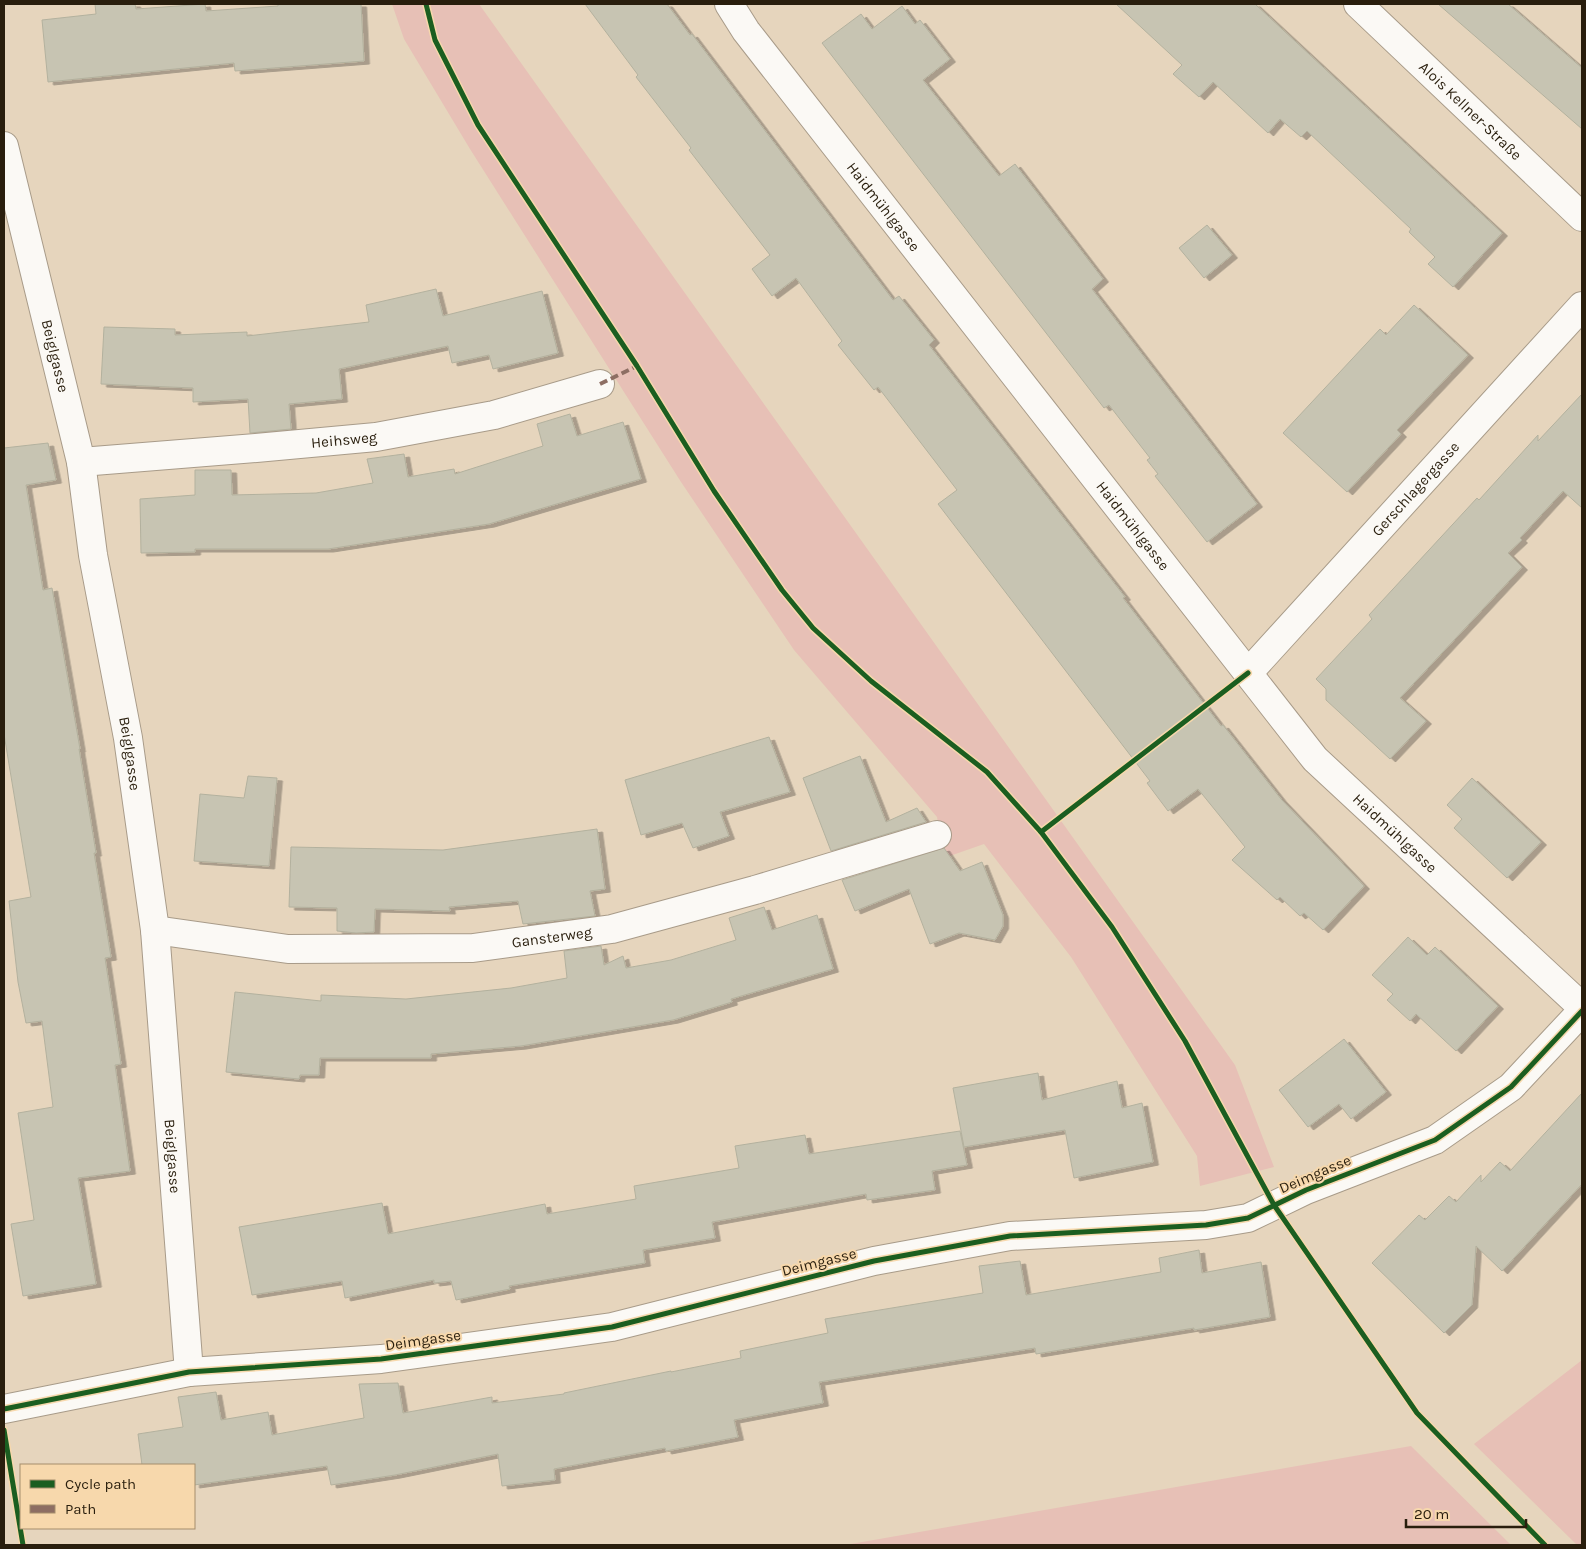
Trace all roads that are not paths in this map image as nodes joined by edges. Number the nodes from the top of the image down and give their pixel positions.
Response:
1 (729, 4) edge
2 (1358, 4) edge
3 (4, 146) edge
4 (1582, 217) edge
5 (1582, 306) edge
6 (600, 384) dead end
7 (81, 462) junction
8 (1248, 673) junction
9 (937, 835) dead end
10 (155, 930) junction
11 (1582, 1009) edge
12 (189, 1372) junction
13 (4, 1409) edge

1 - 8 street, Haidmühlgasse
2 - 4 street, Alois Kellner-Straße
3 - 7 street, Beiglgasse
5 - 8 street, Gerschlagergasse
6 - 7 street, Heihsweg
7 - 10 street, Beiglgasse
8 - 11 street, Haidmühlgasse
9 - 10 street, Gansterweg
10 - 12 street, Beiglgasse
11 - 12 street, Deimgasse
12 - 13 street, Deimgasse

